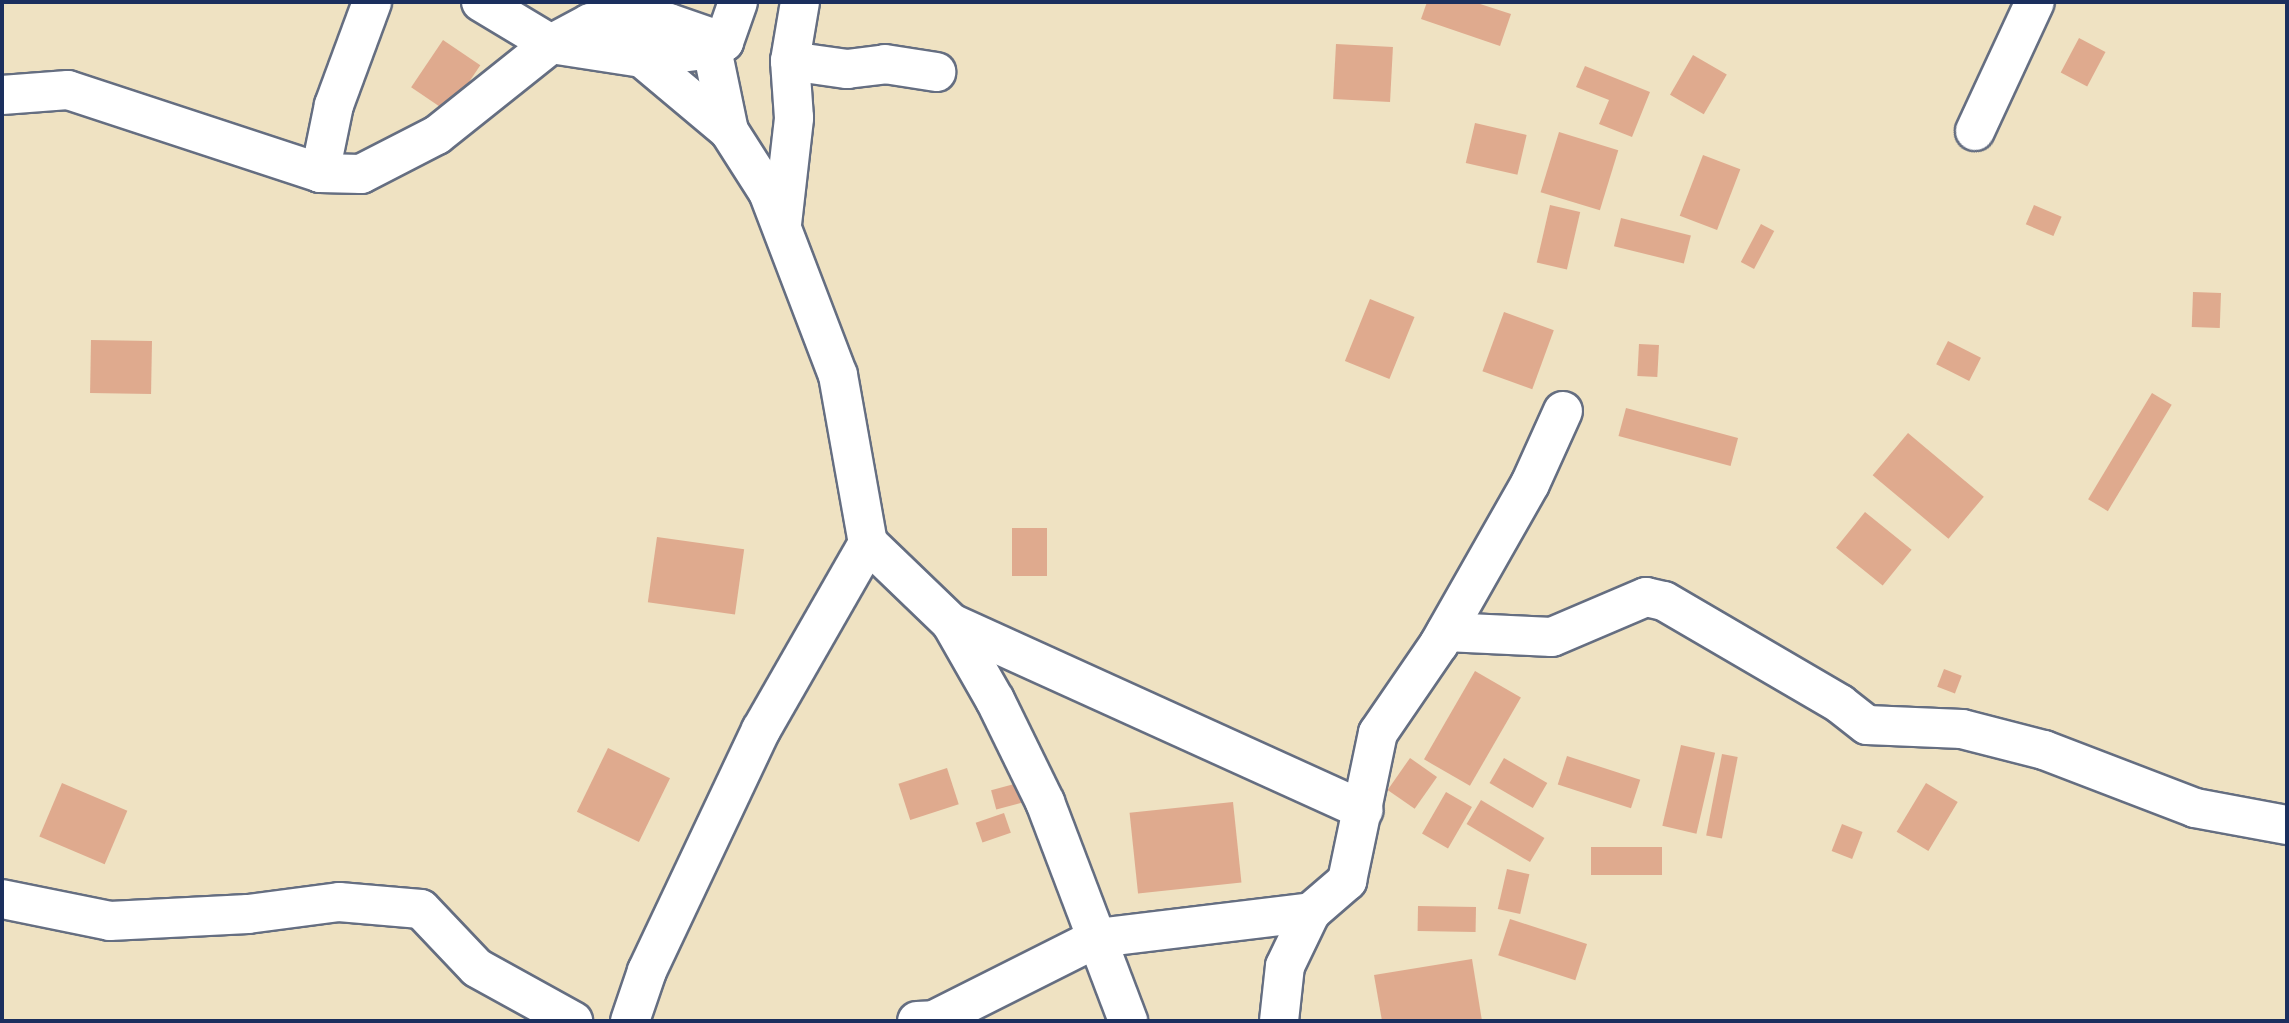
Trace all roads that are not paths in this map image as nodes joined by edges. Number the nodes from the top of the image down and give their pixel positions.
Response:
1 (372, 2) edge
2 (483, 2) edge
3 (738, 2) edge
4 (800, 2) edge
5 (2035, 2) edge
6 (551, 44) junction
7 (718, 45) junction
8 (642, 58) junction
9 (790, 61) junction
10 (936, 72) dead end
11 (2, 95) edge
12 (729, 131) junction
13 (1975, 131) dead end
14 (320, 173) junction
15 (782, 225) junction
16 (1563, 411) dead end
17 (868, 543) junction
18 (950, 623) junction
19 (1446, 632) junction
20 (1364, 810) junction
21 (2287, 825) edge
22 (2, 899) edge
23 (1311, 912) junction
24 (1097, 939) junction
25 (573, 1021) edge
26 (630, 1021) edge
27 (917, 1021) edge
28 (1128, 1021) edge
29 (1279, 1021) edge

1 - 14 street
2 - 6 street
3 - 7 street
4 - 9 street
5 - 13 street
6 - 7 street
6 - 8 street
6 - 14 street
7 - 8 street
7 - 12 street
8 - 12 street
9 - 10 street
9 - 15 street
11 - 14 street
12 - 15 street
15 - 17 street
16 - 19 street
17 - 18 street
17 - 26 street
18 - 20 street
18 - 24 street
19 - 20 street
19 - 21 street
20 - 23 street
22 - 25 street
23 - 24 street
23 - 29 street
24 - 27 street
24 - 28 street

